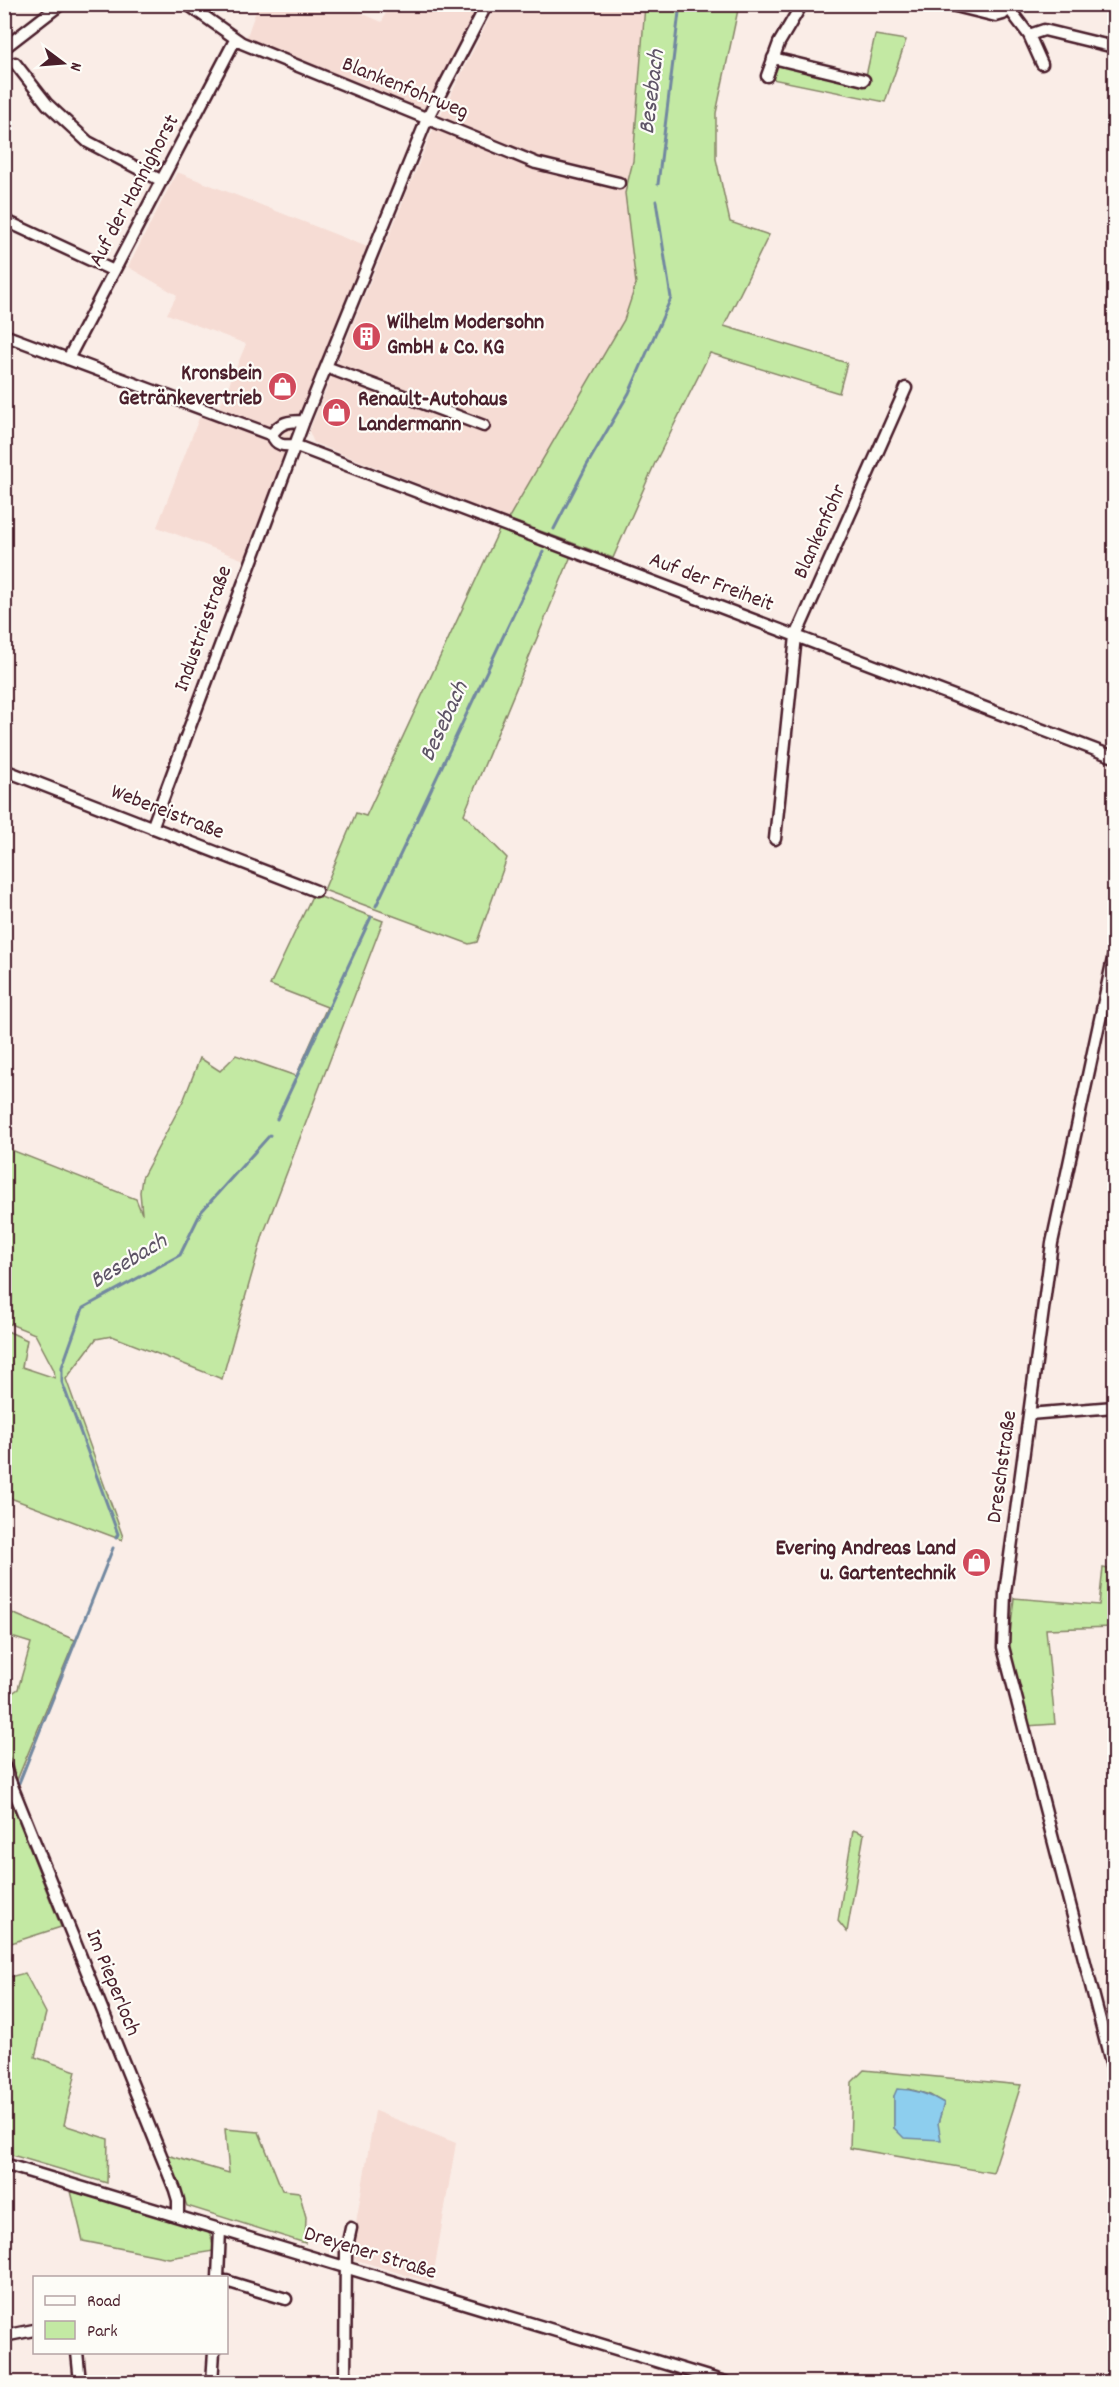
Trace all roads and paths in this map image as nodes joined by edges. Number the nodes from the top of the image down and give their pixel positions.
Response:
1 (61, 4) edge
2 (187, 4) edge
3 (487, 4) edge
4 (801, 4) edge
5 (947, 4) edge
6 (1012, 7) edge
7 (1029, 36) junction
8 (236, 40) junction
9 (1114, 47) edge
10 (4, 48) edge
11 (773, 58) junction
12 (15, 63) dead end
13 (1042, 64) dead end
14 (767, 76) dead end
15 (864, 80) dead end
16 (427, 119) junction
17 (162, 181) junction
18 (619, 183) dead end
19 (4, 219) edge
20 (114, 271) junction
21 (4, 335) edge
22 (68, 359) junction
23 (326, 367) junction
24 (906, 388) dead end
25 (303, 422) junction
26 (484, 426) dead end
27 (272, 435) junction
28 (294, 445) junction
29 (796, 636) junction
30 (1114, 757) edge
31 (4, 770) edge
32 (152, 828) junction
33 (775, 839) dead end
34 (316, 891) dead end
35 (1113, 959) edge
36 (1114, 1407) edge
37 (1029, 1414) junction
38 (4, 1766) edge
39 (1114, 2074) edge
40 (4, 2164) edge
41 (178, 2216) junction
42 (351, 2228) dead end
43 (220, 2229) junction
44 (347, 2267) junction
45 (218, 2276) edge
46 (228, 2283) edge
47 (286, 2299) dead end
48 (33, 2330) edge
49 (4, 2336) edge
50 (77, 2354) edge
51 (214, 2354) edge
52 (80, 2382) edge
53 (212, 2382) edge
54 (345, 2382) edge
55 (725, 2382) edge

1 - 10 street
2 - 8 street, Blankenfohrweg
3 - 16 street, Industriestraße
4 - 11 street
5 - 6 street
6 - 7 street
7 - 9 street
7 - 13 street
8 - 16 street, Blankenfohrweg
8 - 17 street, Auf der Hannighorst
11 - 14 street
11 - 15 street
12 - 17 street
16 - 18 street, Blankenfohrweg
16 - 23 street, Industriestraße
17 - 20 street, Auf der Hannighorst
19 - 20 street
20 - 22 street, Auf der Hannighorst
21 - 22 street
22 - 27 street
23 - 25 street, Industriestraße
23 - 26 street
24 - 29 street, Blankenfohr
25 - 27 street
25 - 28 street, Industriestraße
27 - 28 street
28 - 29 street, Auf der Freiheit
28 - 32 street, Industriestraße
29 - 30 street, Auf der Freiheit
29 - 33 street, Blankenfohr
31 - 32 street, Webereistraße
32 - 34 street, Webereistraße
35 - 37 street, Dreschstraße
36 - 37 street
37 - 39 street, Dreschstraße
38 - 41 street, Im Pieperloch
40 - 41 street, Dreyener Straße
41 - 43 street, Dreyener Straße
42 - 44 street
43 - 44 street, Dreyener Straße
43 - 45 street
44 - 54 street
44 - 55 street, Dreyener Straße
46 - 47 street
48 - 49 street
50 - 52 street
51 - 53 street

